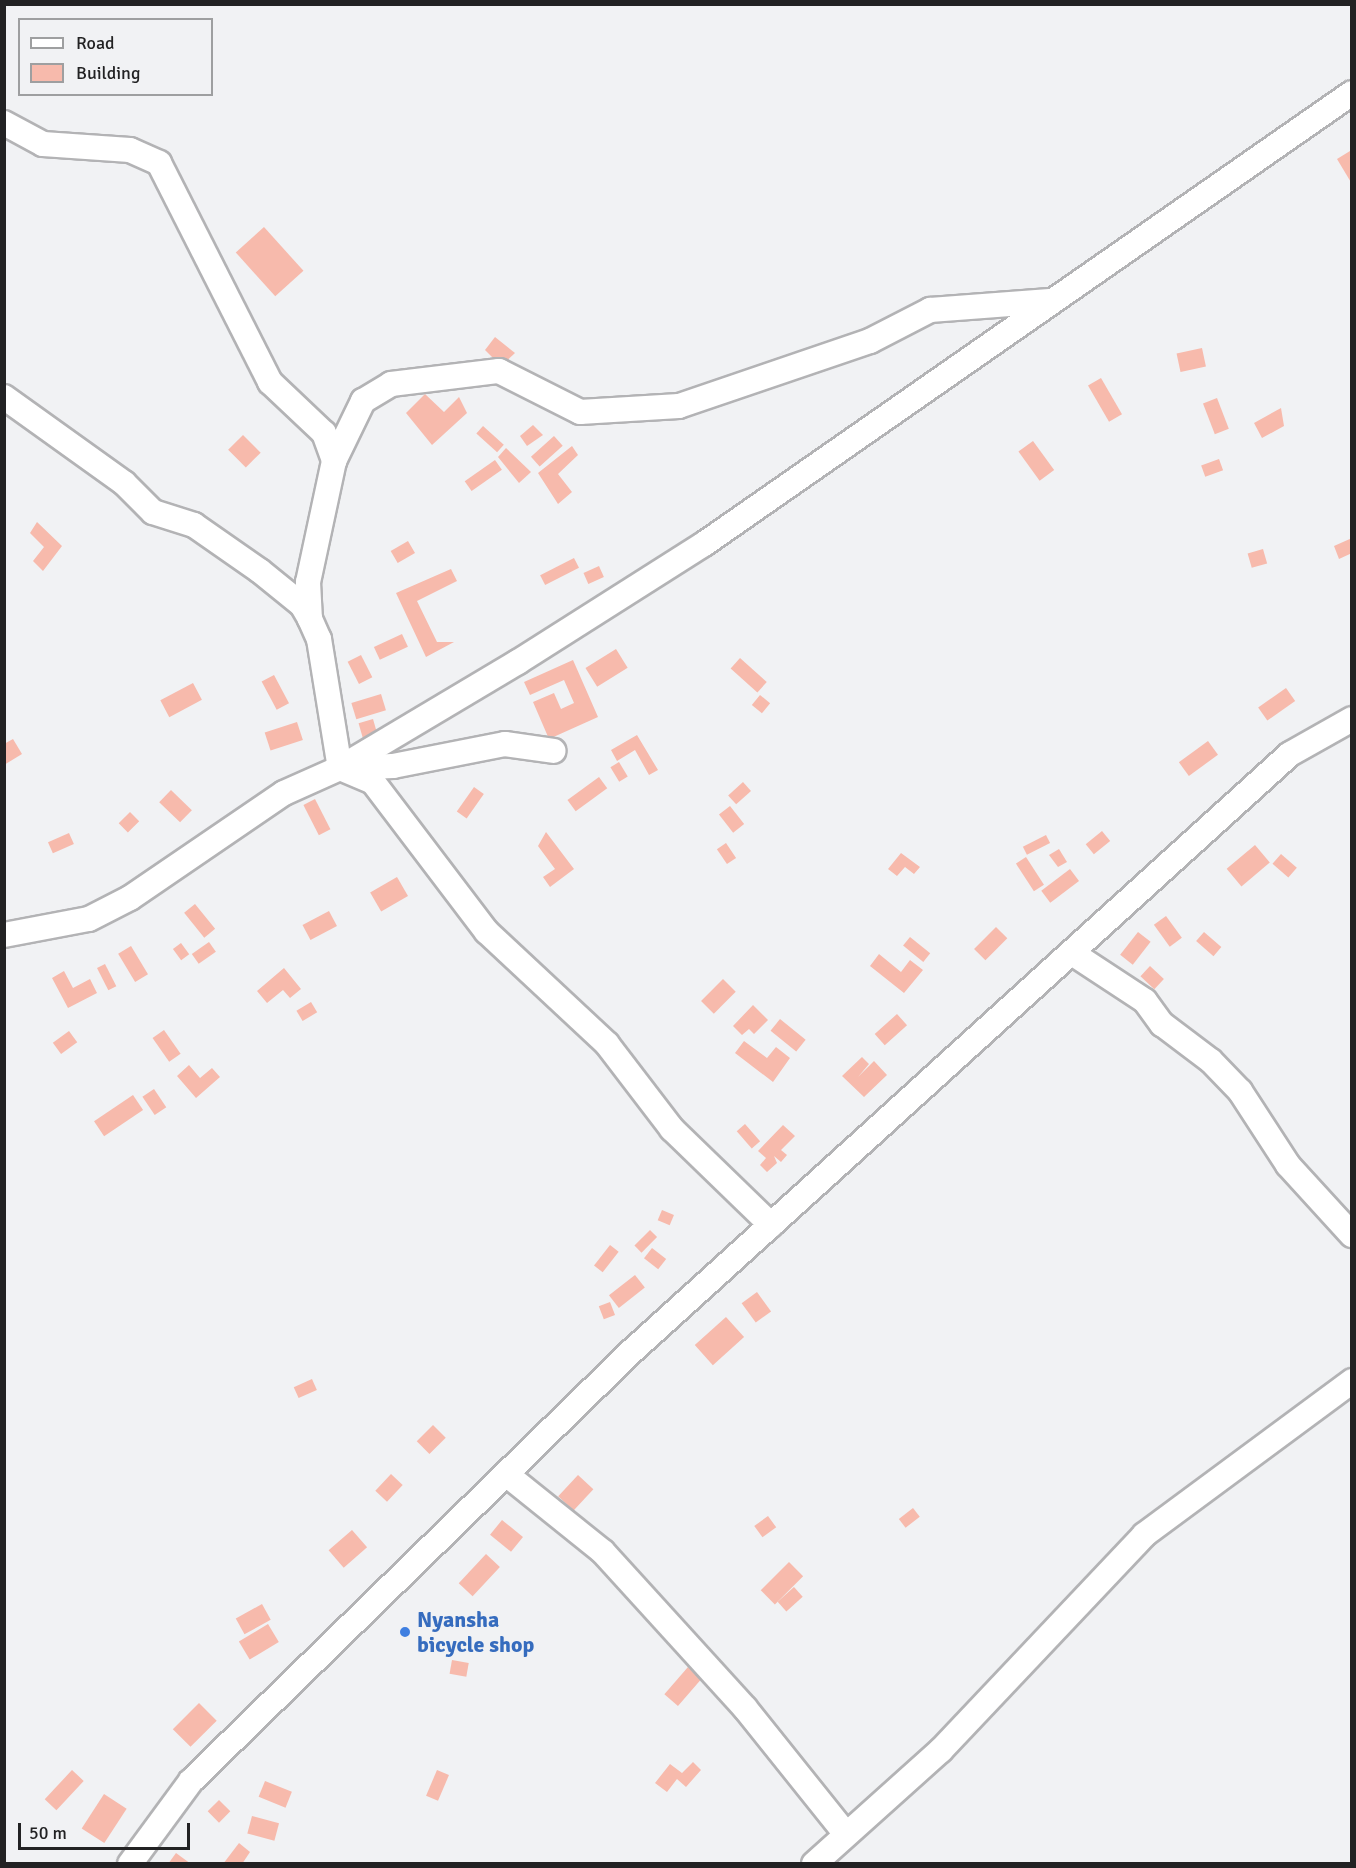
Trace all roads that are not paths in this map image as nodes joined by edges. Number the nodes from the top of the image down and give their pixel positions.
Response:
1 (1352, 93) edge
2 (1352, 114) edge
3 (4, 123) edge
4 (1309, 123) junction
5 (1056, 300) junction
6 (4, 397) edge
7 (334, 461) junction
8 (310, 619) junction
9 (1352, 719) edge
10 (554, 751) dead end
11 (340, 768) junction
12 (4, 935) edge
13 (1072, 953) junction
14 (771, 1225) junction
15 (1352, 1235) edge
16 (1352, 1382) edge
17 (506, 1474) junction
18 (846, 1834) junction
19 (130, 1863) edge
20 (814, 1863) edge

1 - 4 street
2 - 4 street
3 - 7 street
4 - 5 street
5 - 7 street
5 - 11 street
6 - 8 street
7 - 8 street
8 - 11 street
9 - 13 street
10 - 11 street
11 - 12 street
11 - 14 street
13 - 14 street
13 - 15 street
14 - 17 street
16 - 18 street
17 - 18 street
17 - 19 street
18 - 20 street

